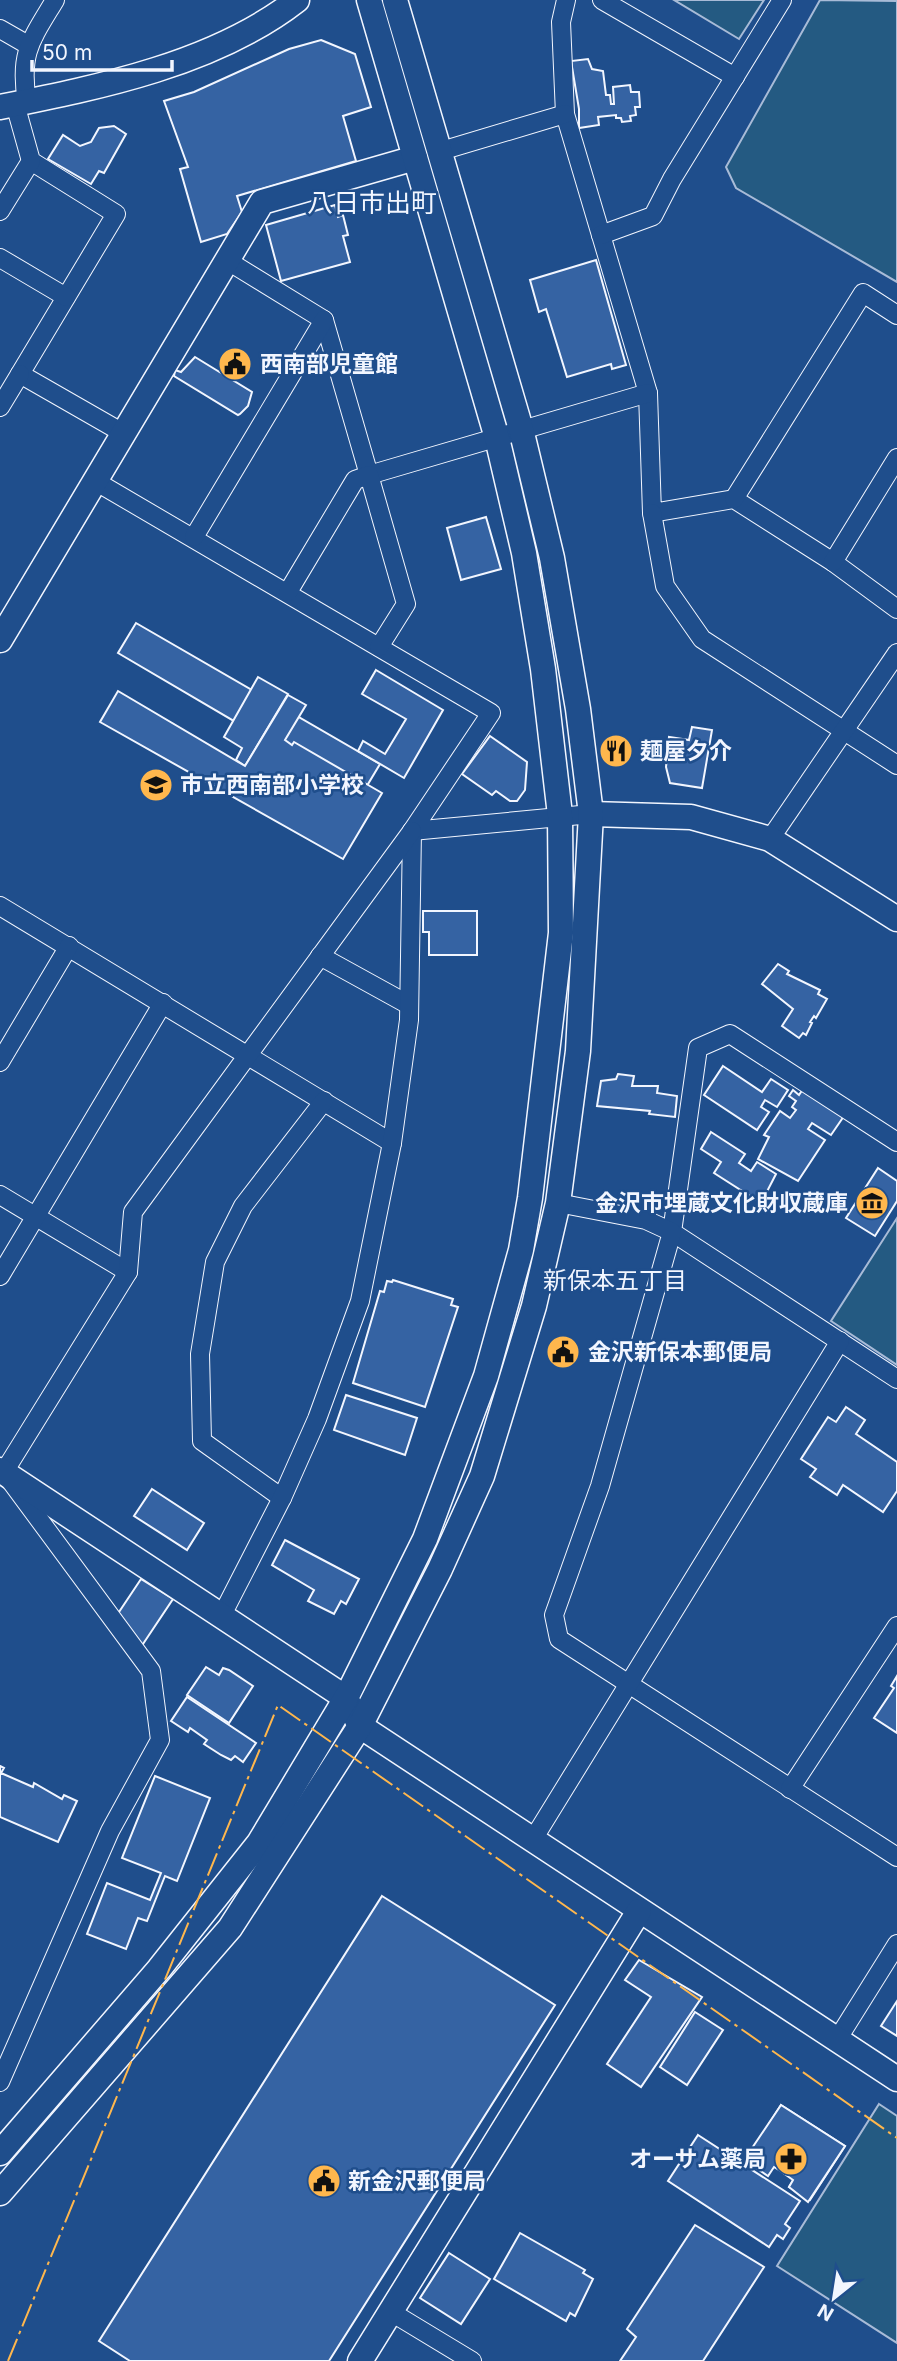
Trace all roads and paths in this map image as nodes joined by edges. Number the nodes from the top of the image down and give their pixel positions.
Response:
1 (55, 0) edge
2 (296, 0) edge
3 (369, 0) edge
4 (395, 0) edge
5 (566, 0) edge
6 (602, 0) edge
7 (782, 0) edge
8 (0, 29) edge
9 (28, 45) junction
10 (735, 77) junction
11 (14, 104) edge
12 (565, 114) junction
13 (441, 151) junction
14 (415, 158) junction
15 (31, 161) junction
16 (0, 211) edge
17 (601, 235) junction
18 (0, 258) edge
19 (228, 261) junction
20 (66, 297) junction
21 (897, 315) edge
22 (324, 320) junction
23 (20, 374) junction
24 (648, 393) junction
25 (0, 407) edge
26 (521, 429) junction
27 (122, 433) junction
28 (497, 438) junction
29 (897, 458) edge
30 (369, 475) junction
31 (95, 481) junction
32 (734, 499) junction
33 (652, 513) junction
34 (194, 537) junction
35 (833, 562) junction
36 (288, 592) junction
37 (897, 609) edge
38 (0, 640) edge
39 (379, 647) junction
40 (897, 653) edge
41 (845, 732) junction
42 (897, 765) edge
43 (591, 814) junction
44 (560, 815) junction
45 (412, 831) junction
46 (770, 839) junction
47 (0, 906) edge
48 (897, 919) edge
49 (69, 946) junction
50 (320, 956) junction
51 (163, 1003) junction
52 (409, 1005) junction
53 (248, 1055) junction
54 (0, 1062) edge
55 (324, 1101) junction
56 (897, 1142) edge
57 (392, 1143) junction
58 (0, 1195) edge
59 (558, 1203) junction
60 (36, 1217) junction
61 (672, 1232) junction
62 (128, 1272) junction
63 (0, 1276) edge
64 (840, 1342) junction
65 (897, 1379) edge
66 (2, 1471) edge
67 (282, 1498) junction
68 (222, 1615) junction
69 (897, 1626) edge
70 (628, 1685) junction
71 (346, 1698) junction
72 (359, 1726) junction
73 (790, 1789) junction
74 (532, 1841) junction
75 (897, 1857) edge
76 (639, 1911) junction
77 (897, 1944) edge
78 (837, 2040) junction
79 (897, 2079) edge
80 (0, 2081) edge
81 (0, 2153) edge
82 (0, 2193) edge
83 (391, 2312) junction
84 (360, 2361) edge
85 (472, 2361) edge

1 - 9 street
2 - 11 street
3 - 14 street
4 - 13 street
5 - 12 street
6 - 10 street
7 - 10 street
8 - 9 street
9 - 11 street
10 - 17 street
11 - 15 street
12 - 13 street
12 - 17 street
13 - 26 street
14 - 19 street
14 - 28 street
15 - 16 street
15 - 20 street
17 - 24 street
18 - 20 street
19 - 22 street
19 - 27 street
20 - 23 street
21 - 32 street
22 - 30 street
22 - 34 street
23 - 25 street
23 - 27 street
24 - 26 street
24 - 33 street
26 - 28 street
26 - 43 street
27 - 31 street
28 - 30 street
28 - 44 street
29 - 35 street
30 - 36 street
30 - 39 street
31 - 34 street
31 - 38 street
32 - 33 street
32 - 35 street
33 - 41 street
34 - 36 street
35 - 37 street
36 - 39 street
39 - 45 street
40 - 41 street
41 - 42 street
41 - 46 street
43 - 44 street
43 - 46 street
43 - 59 street
44 - 45 street
44 - 71 street
45 - 50 street
45 - 52 street
46 - 48 street
47 - 49 street
49 - 51 street
49 - 54 street
50 - 52 street
50 - 53 street
51 - 53 street
51 - 60 street
52 - 57 street
53 - 55 street
53 - 62 street
55 - 57 street
55 - 67 street
56 - 61 street
57 - 67 street
58 - 60 street
59 - 61 street
59 - 72 street
60 - 62 street
60 - 63 street
61 - 64 street
61 - 70 street
62 - 66 street
64 - 65 street
64 - 70 street
66 - 68 street
66 - 80 street
67 - 68 street
68 - 71 street
69 - 73 street
70 - 73 street
70 - 74 street
71 - 72 street
71 - 81 street
72 - 74 street
72 - 82 street
73 - 75 street
74 - 76 street
76 - 78 street
76 - 83 street
77 - 78 street
78 - 79 street
83 - 84 street
83 - 85 street

